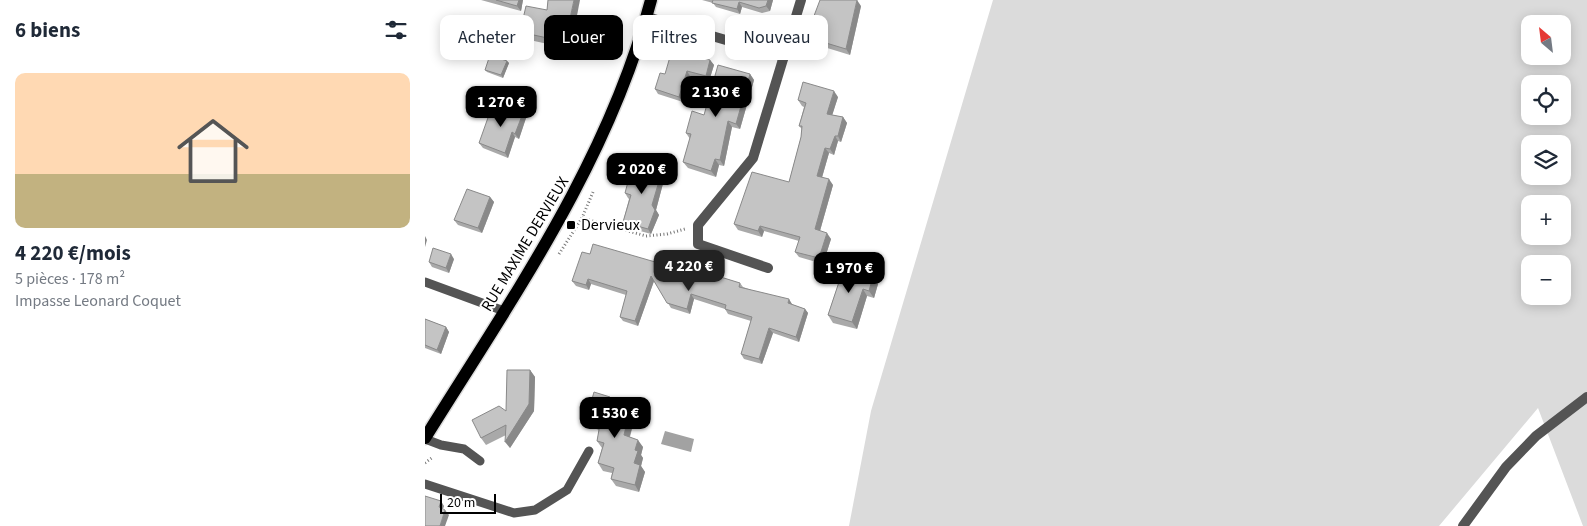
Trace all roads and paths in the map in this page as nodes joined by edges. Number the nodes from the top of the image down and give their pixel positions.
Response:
1 (651, 0) edge
2 (801, 0) edge
3 (647, 15) edge
4 (797, 15) edge
5 (633, 56) edge
6 (783, 60) edge
7 (566, 209) junction
8 (698, 225) junction
9 (768, 268) dead end
10 (425, 282) edge
11 (504, 311) junction
12 (1587, 397) edge
13 (425, 438) edge
14 (589, 451) dead end
15 (480, 461) dead end
16 (425, 484) edge
17 (1463, 526) edge

1 - 3 main road, RUE MAXIME DERVIEUX
2 - 4 street
5 - 7 main road, RUE MAXIME DERVIEUX
6 - 8 street
7 - 8 path
7 - 11 main road, RUE MAXIME DERVIEUX
8 - 9 street
10 - 11 lane
11 - 13 main road, RUE MAXIME DERVIEUX
12 - 17 street
13 - 15 lane
14 - 16 lane

